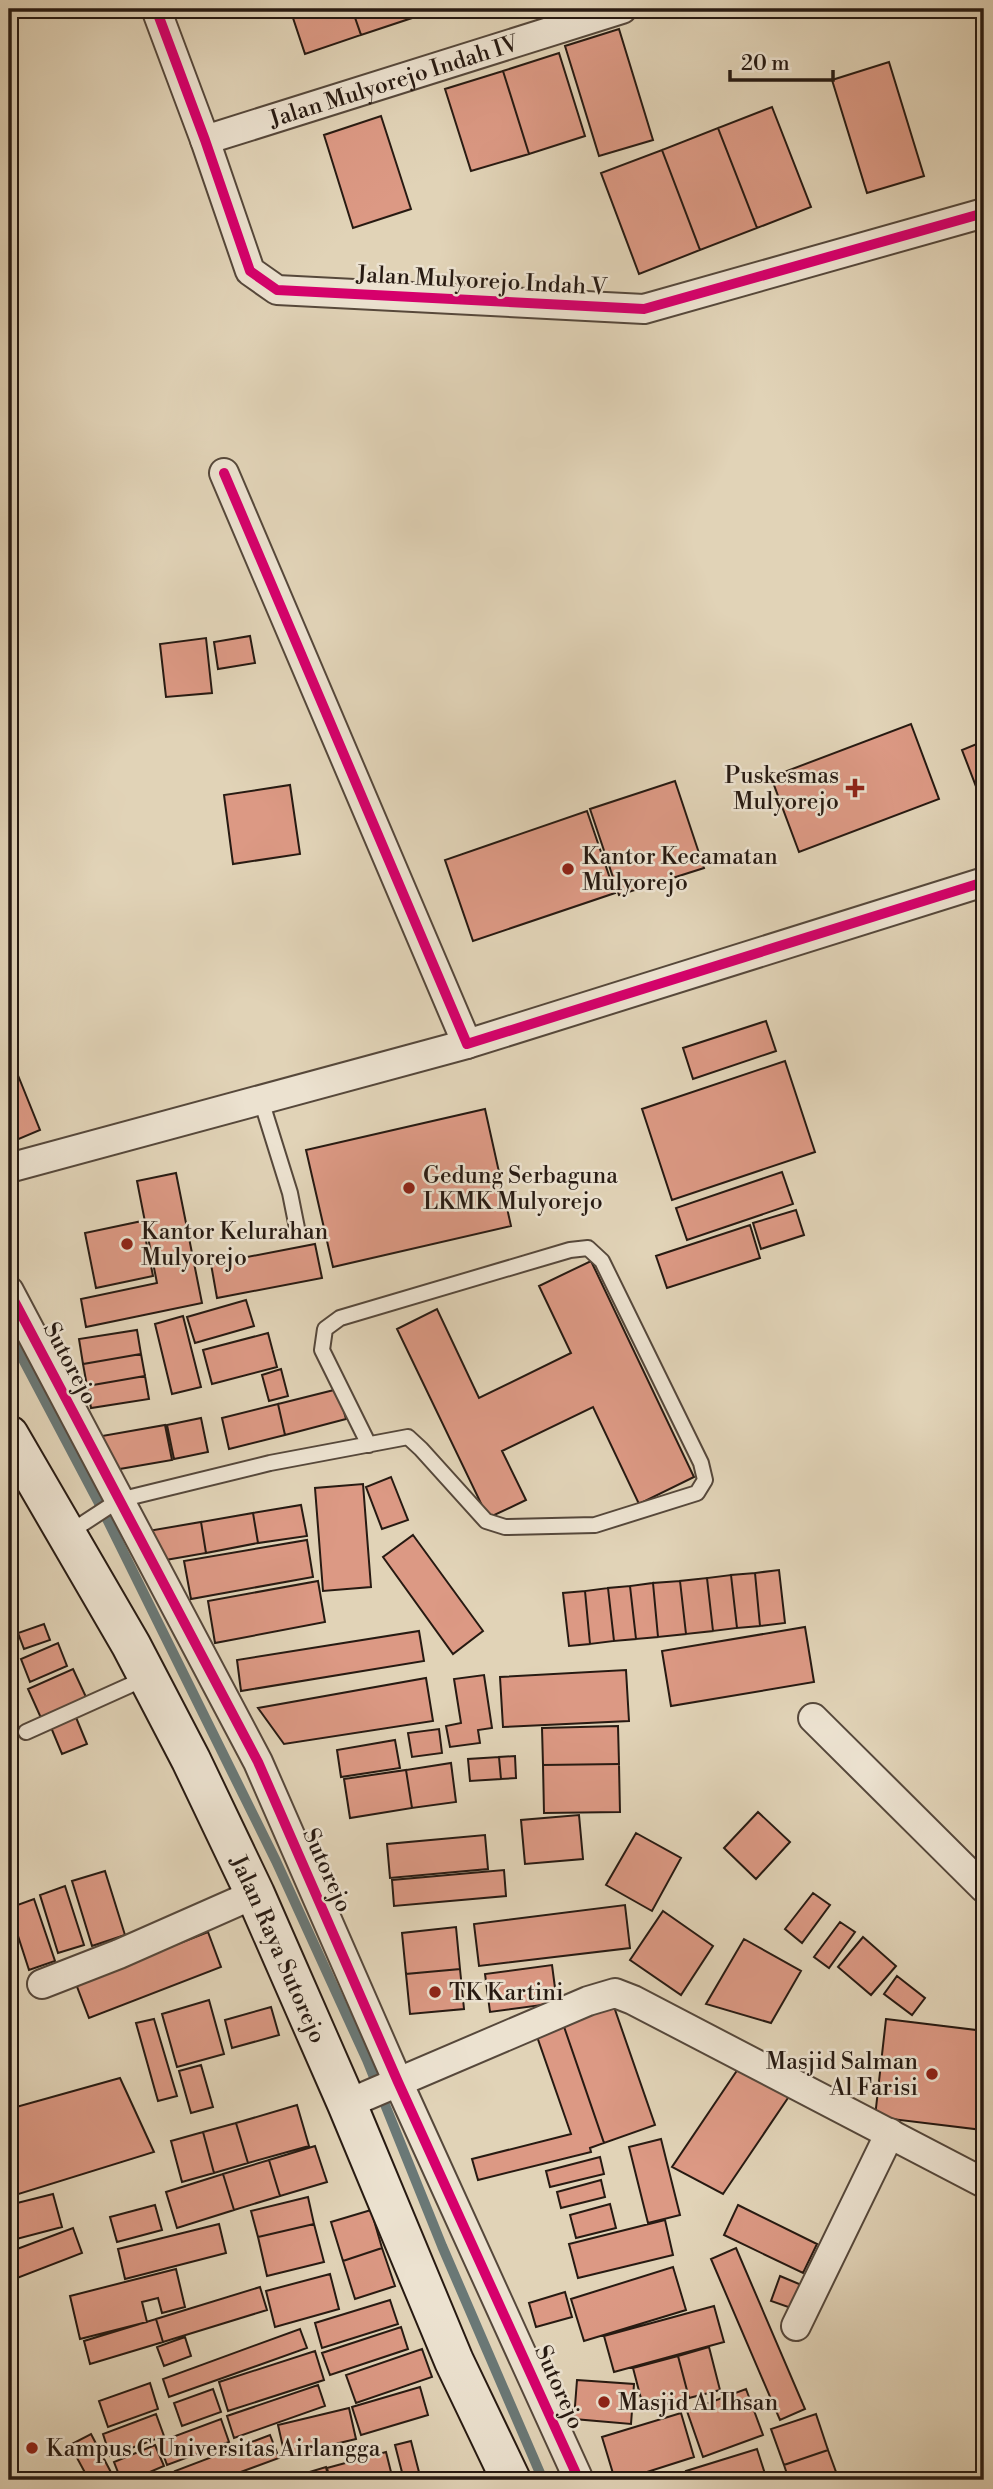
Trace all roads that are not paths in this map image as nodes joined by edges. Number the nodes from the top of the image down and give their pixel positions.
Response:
1 (156, 9) edge
2 (622, 9) edge
3 (205, 141) junction
4 (984, 213) edge
5 (224, 473) dead end
6 (984, 882) edge
7 (467, 1044) junction
8 (261, 1100) junction
9 (9, 1168) edge
10 (297, 1228) dead end
11 (9, 1292) edge
12 (9, 1435) edge
13 (369, 1445) junction
14 (114, 1503) junction
15 (72, 1531) junction
16 (148, 1677) junction
17 (813, 1717) dead end
18 (26, 1732) dead end
19 (984, 1888) edge
20 (255, 1894) junction
21 (42, 1984) dead end
22 (394, 2084) junction
23 (352, 2101) junction
24 (890, 2133) junction
25 (984, 2183) edge
26 (796, 2326) dead end
27 (510, 2480) edge
28 (579, 2480) edge

1 - 3 street, Jalan Mulyorejo Indah V
2 - 3 street, Jalan Mulyorejo Indah IV
3 - 4 street, Jalan Mulyorejo Indah V
5 - 7 street
6 - 7 street
7 - 8 street
8 - 9 street
8 - 10 lane
11 - 14 street, Sutorejo
12 - 15 main road, Jalan Raya Sutorejo
13 - 13 lane
13 - 14 lane
14 - 15 lane
14 - 22 street, Sutorejo
15 - 16 main road, Jalan Raya Sutorejo
16 - 18 lane
16 - 20 main road, Jalan Raya Sutorejo
17 - 19 street
20 - 21 street
20 - 23 main road, Jalan Raya Sutorejo
22 - 23 street
22 - 24 street
22 - 28 street, Sutorejo
23 - 27 main road, Jalan Raya Sutorejo
24 - 25 street
24 - 26 street

